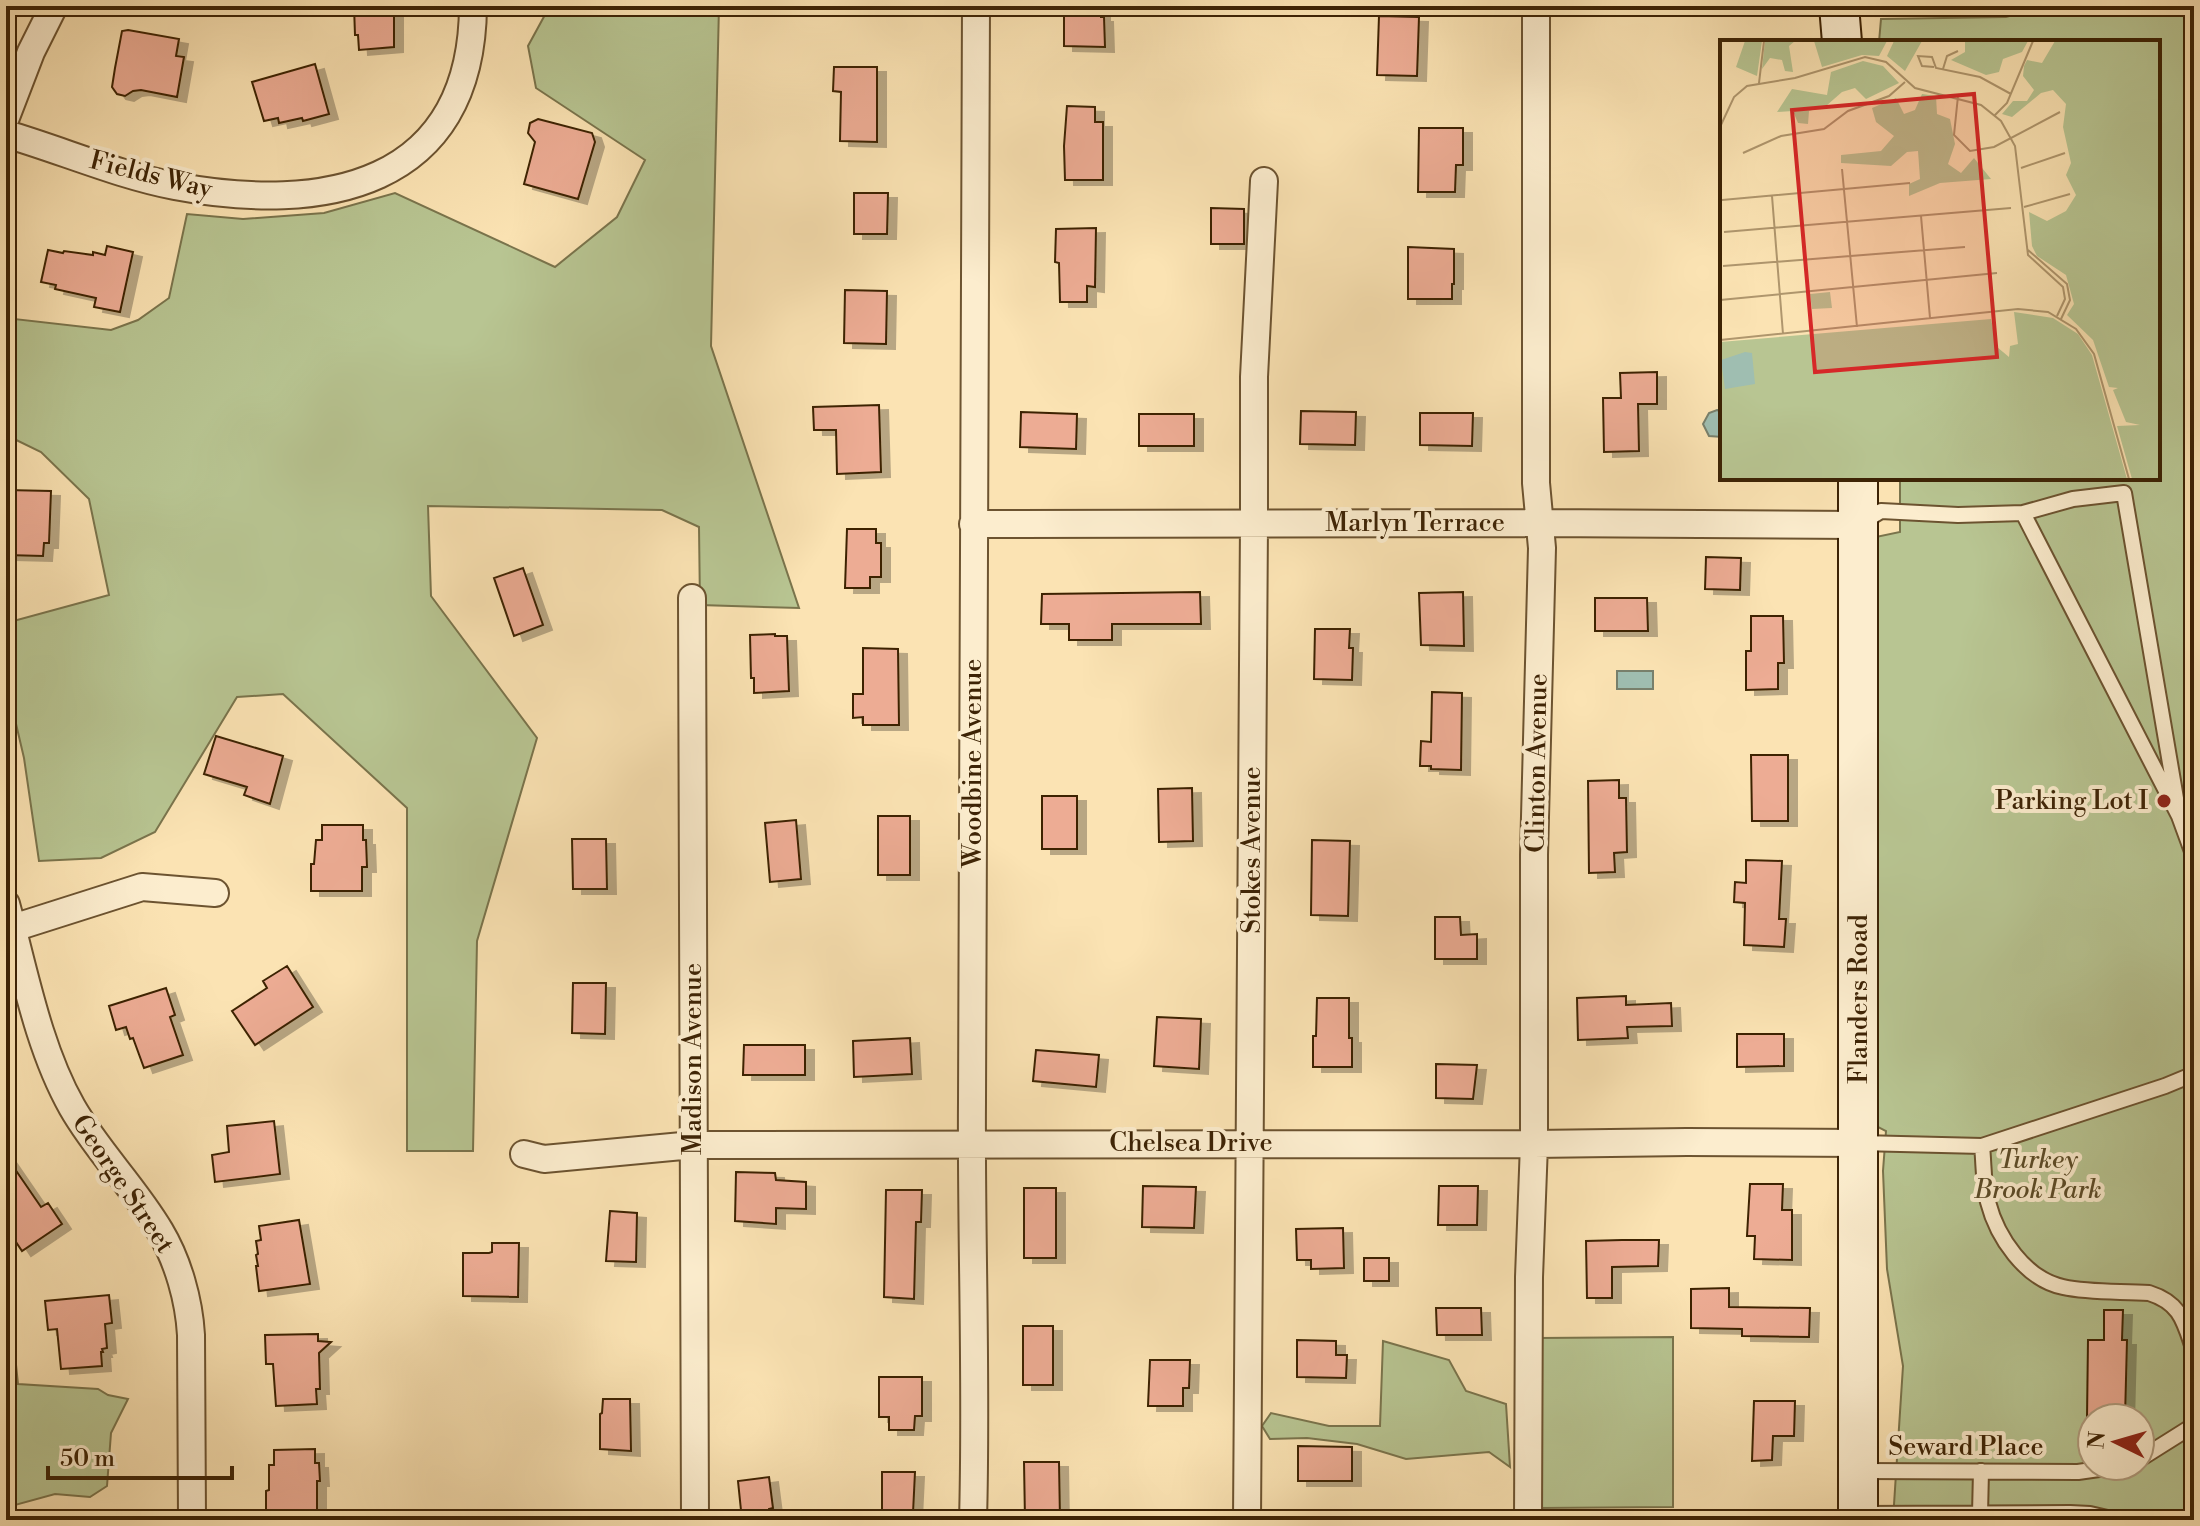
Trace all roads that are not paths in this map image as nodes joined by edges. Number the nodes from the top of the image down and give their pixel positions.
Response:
1 (54, 6) edge
2 (473, 6) edge
3 (976, 6) edge
4 (1536, 6) edge
5 (1839, 6) edge
6 (1842, 40) edge
7 (6, 117) edge
8 (6, 134) edge
9 (1264, 181) dead end
10 (1858, 480) edge
11 (2023, 513) junction
12 (1254, 523) junction
13 (1540, 523) junction
14 (973, 524) junction
15 (1857, 525) junction
16 (692, 598) dead end
17 (2179, 816) junction
18 (2194, 857) edge
19 (215, 893) dead end
20 (9, 916) edge
21 (2194, 1074) edge
22 (972, 1143) junction
23 (1250, 1143) junction
24 (1859, 1143) junction
25 (1534, 1144) junction
26 (693, 1145) junction
27 (1982, 1146) junction
28 (524, 1154) dead end
29 (2194, 1351) edge
30 (2194, 1425) edge
31 (2156, 1449) edge
32 (1859, 1471) junction
33 (1981, 1471) junction
34 (2076, 1472) edge
35 (1980, 1514) junction
36 (1858, 1517) edge
37 (192, 1520) edge
38 (695, 1520) edge
39 (973, 1520) edge
40 (1247, 1520) edge
41 (1528, 1520) edge
42 (2116, 1520) edge

1 - 7 street
2 - 8 street, Fields Way
3 - 14 street, Woodbine Avenue
4 - 13 street, Clinton Avenue
5 - 6 main road
9 - 12 street, Stokes Avenue
10 - 15 main road, Flanders Road
11 - 15 lane
11 - 17 lane
11 - 17 lane
12 - 13 street, Marlyn Terrace
12 - 14 street, Marlyn Terrace
12 - 23 street, Stokes Avenue
13 - 15 street, Marlyn Terrace
13 - 25 street, Clinton Avenue
14 - 22 street, Woodbine Avenue
15 - 24 main road, Flanders Road
16 - 26 street, Madison Avenue
17 - 18 lane
19 - 20 street
20 - 37 street, George Street
21 - 27 lane
22 - 23 street, Chelsea Drive
22 - 26 street, Chelsea Drive
22 - 39 street, Woodbine Avenue
23 - 25 street, Chelsea Drive
23 - 40 street, Stokes Avenue
24 - 25 street, Chelsea Drive
24 - 27 lane
24 - 32 main road, Flanders Road
25 - 41 street, Clinton Avenue
26 - 28 street, Chelsea Drive
26 - 38 street, Madison Avenue
27 - 29 lane
30 - 31 lane
32 - 33 lane, Seward Place
32 - 36 main road, Flanders Road
33 - 34 lane, Seward Place
33 - 35 lane
35 - 36 lane
35 - 42 lane

